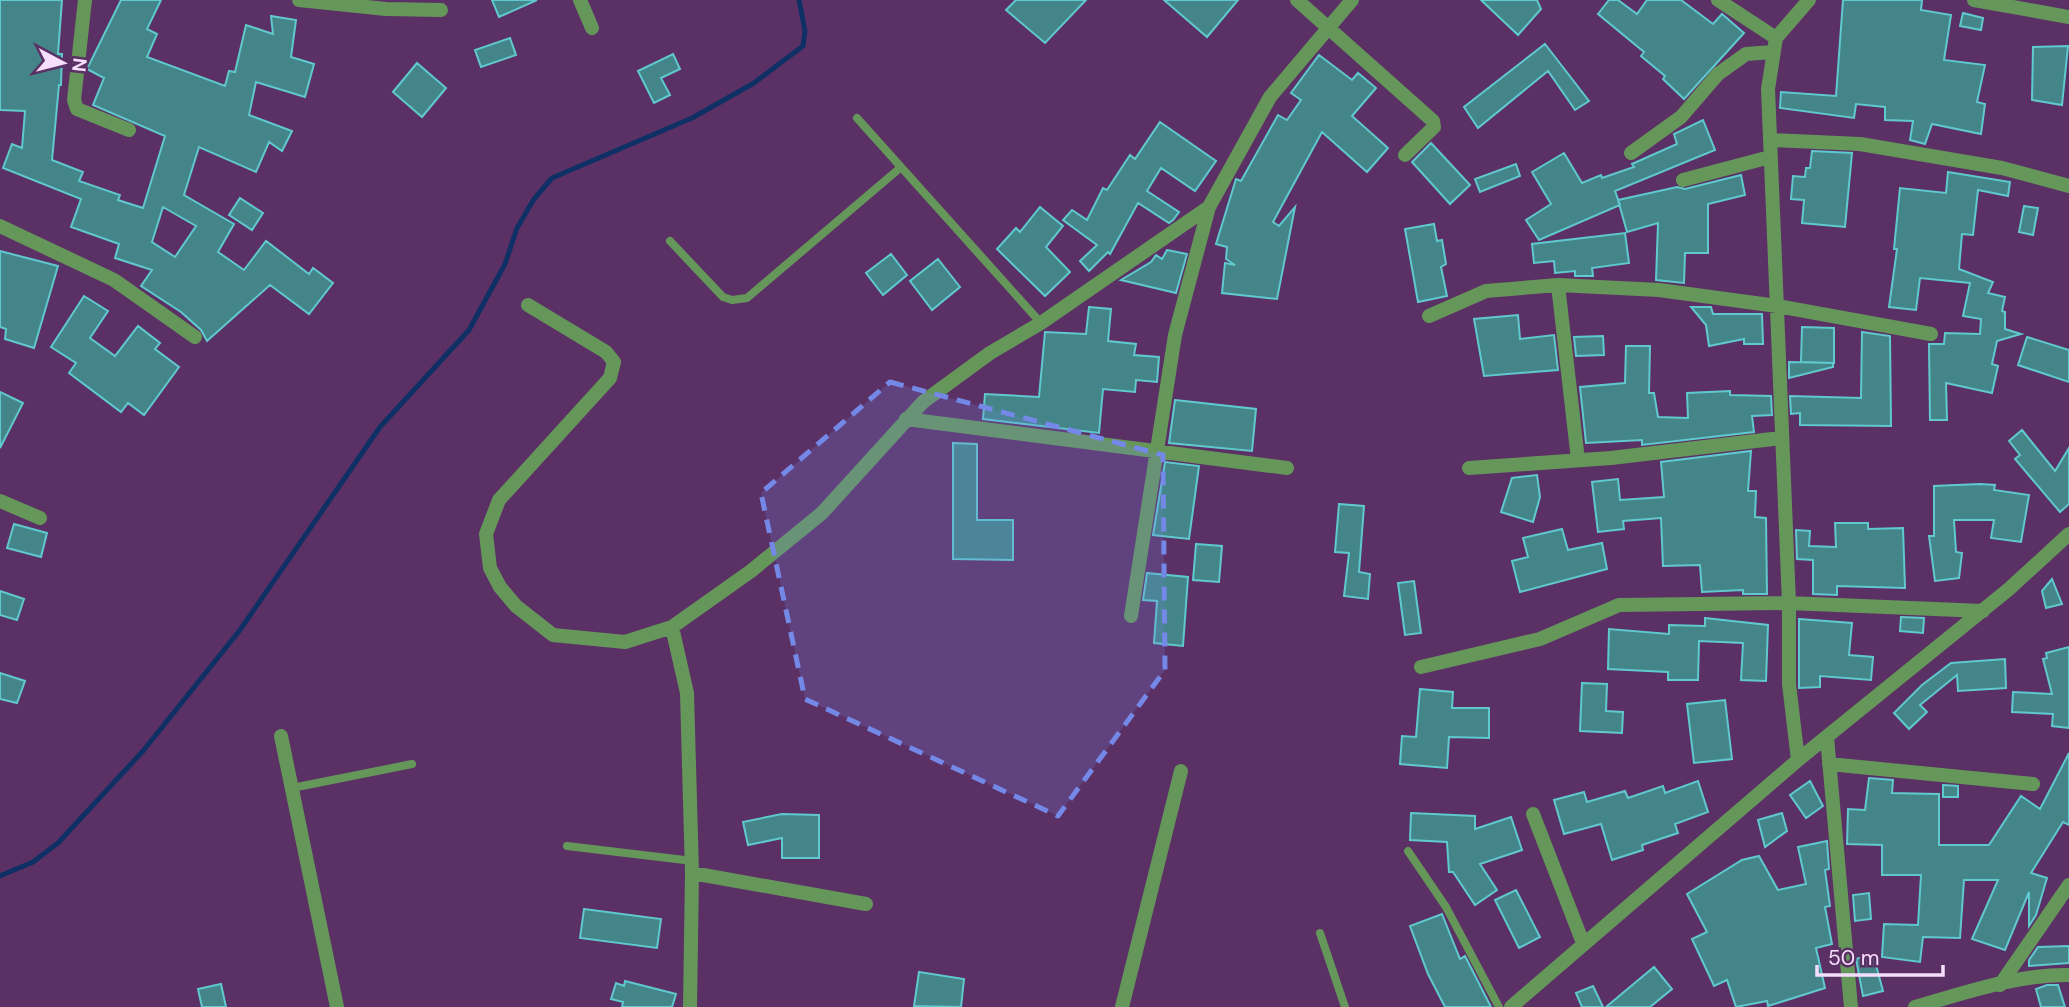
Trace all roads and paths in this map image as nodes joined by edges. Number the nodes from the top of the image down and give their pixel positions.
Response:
1 (85, 0) edge
2 (299, 0) edge
3 (580, 0) edge
4 (1297, 0) edge
5 (1352, 0) edge
6 (1718, 0) edge
7 (1808, 0) edge
8 (1974, 0) edge
9 (1992, 1) edge
10 (441, 10) dead end
11 (2069, 17) edge
12 (592, 28) dead end
13 (1328, 28) junction
14 (1774, 45) junction
15 (857, 118) dead end
16 (129, 130) dead end
17 (1770, 140) junction
18 (1632, 153) dead end
19 (1405, 155) dead end
20 (1770, 157) junction
21 (900, 168) junction
22 (1683, 180) dead end
23 (2069, 186) edge
24 (1209, 207) junction
25 (0, 226) edge
26 (670, 241) dead end
27 (1558, 285) junction
28 (528, 305) dead end
29 (1777, 306) junction
30 (1429, 316) dead end
31 (1041, 323) junction
32 (1931, 334) dead end
33 (195, 337) dead end
34 (906, 419) junction
35 (1782, 438) junction
36 (1154, 451) junction
37 (1578, 460) junction
38 (1287, 468) dead end
39 (1469, 468) dead end
40 (0, 500) edge
41 (40, 518) dead end
42 (2069, 534) edge
43 (1789, 603) junction
44 (1983, 611) junction
45 (1131, 616) dead end
46 (673, 627) junction
47 (1422, 667) dead end
48 (281, 736) dead end
49 (1827, 737) junction
50 (1798, 760) junction
51 (412, 764) dead end
52 (1829, 764) junction
53 (1181, 771) dead end
54 (2033, 784) dead end
55 (292, 788) junction
56 (1533, 814) dead end
57 (566, 846) dead end
58 (1408, 851) dead end
59 (693, 867) junction
60 (2069, 885) edge
61 (866, 904) dead end
62 (1320, 933) dead end
63 (1583, 943) junction
64 (2069, 975) edge
65 (2000, 985) junction
66 (1940, 1004) edge
67 (337, 1007) edge
68 (690, 1007) edge
69 (1122, 1007) edge
70 (1345, 1007) edge
71 (1499, 1007) edge
72 (1511, 1007) edge
73 (1851, 1007) edge
74 (1915, 1007) edge

1 - 16 street
2 - 10 street
3 - 12 street
4 - 13 street
5 - 13 street
6 - 14 street
7 - 14 street
8 - 9 street
9 - 11 street
13 - 19 street
13 - 24 street
14 - 17 street
14 - 18 street
15 - 21 lane
17 - 20 street
17 - 23 street
20 - 22 street
20 - 29 street
21 - 26 lane
21 - 31 lane
24 - 31 street
24 - 36 street
25 - 33 street
27 - 29 street
27 - 30 street
27 - 37 street
28 - 46 street
29 - 32 street
29 - 35 street
31 - 34 street
34 - 36 street
34 - 46 street
35 - 37 street
35 - 43 street
36 - 38 street
36 - 45 street
37 - 39 street
40 - 41 street
42 - 44 street
43 - 44 street
43 - 47 street
43 - 50 street
44 - 49 street
46 - 59 street
48 - 55 street
49 - 50 street
49 - 52 street
50 - 63 street
51 - 55 lane
52 - 54 street
52 - 73 street
53 - 69 street
55 - 67 street
56 - 63 street
57 - 59 lane
58 - 71 lane
59 - 61 street
59 - 68 street
60 - 65 street
62 - 70 lane
63 - 72 street
64 - 65 street
65 - 66 street
66 - 74 street

